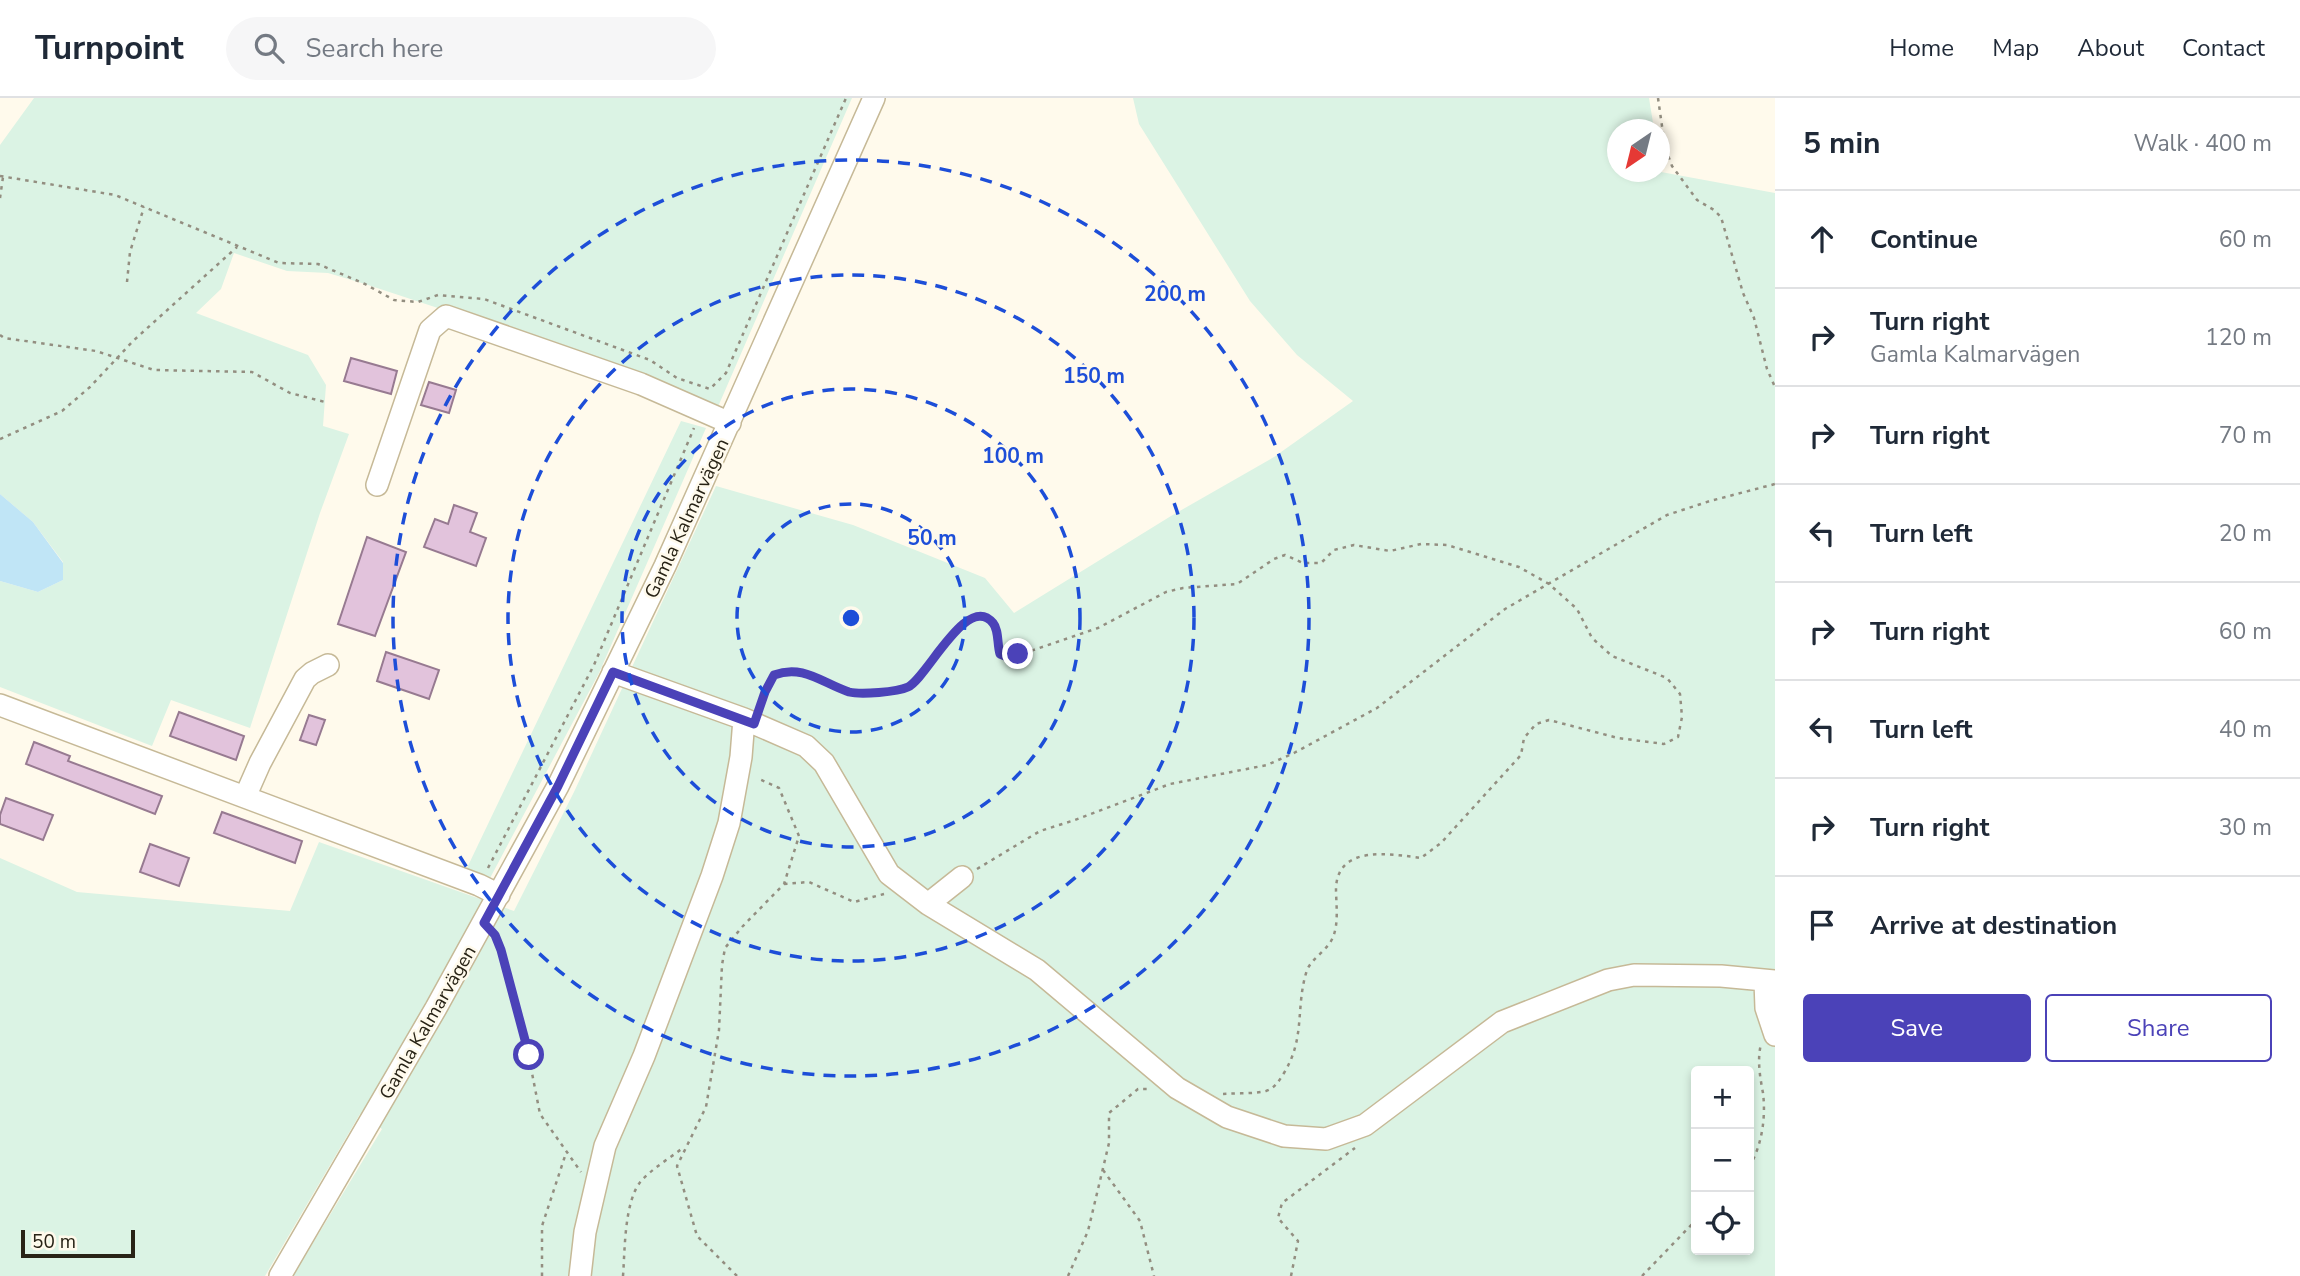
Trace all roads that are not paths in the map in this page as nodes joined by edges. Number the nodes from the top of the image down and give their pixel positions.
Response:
1 (874, 98) edge
2 (730, 423) junction
3 (377, 485) dead end
4 (328, 664) dead end
5 (613, 672) junction
6 (0, 705) edge
7 (749, 722) junction
8 (245, 797) junction
9 (962, 877) road end
10 (499, 895) junction
11 (928, 904) junction
12 (1770, 981) edge
13 (1773, 1029) edge
14 (279, 1276) edge
15 (580, 1276) edge

1 - 2 street, Gamla Kalmarvägen
2 - 3 street, Gamla Kalmarvägen
2 - 5 street, Gamla Kalmarvägen
4 - 8 street
5 - 7 street
5 - 10 street, Gamla Kalmarvägen
6 - 8 street
7 - 11 street
7 - 15 street
8 - 10 street
9 - 11 street
10 - 14 street, Gamla Kalmarvägen
11 - 12 street
12 - 13 street

